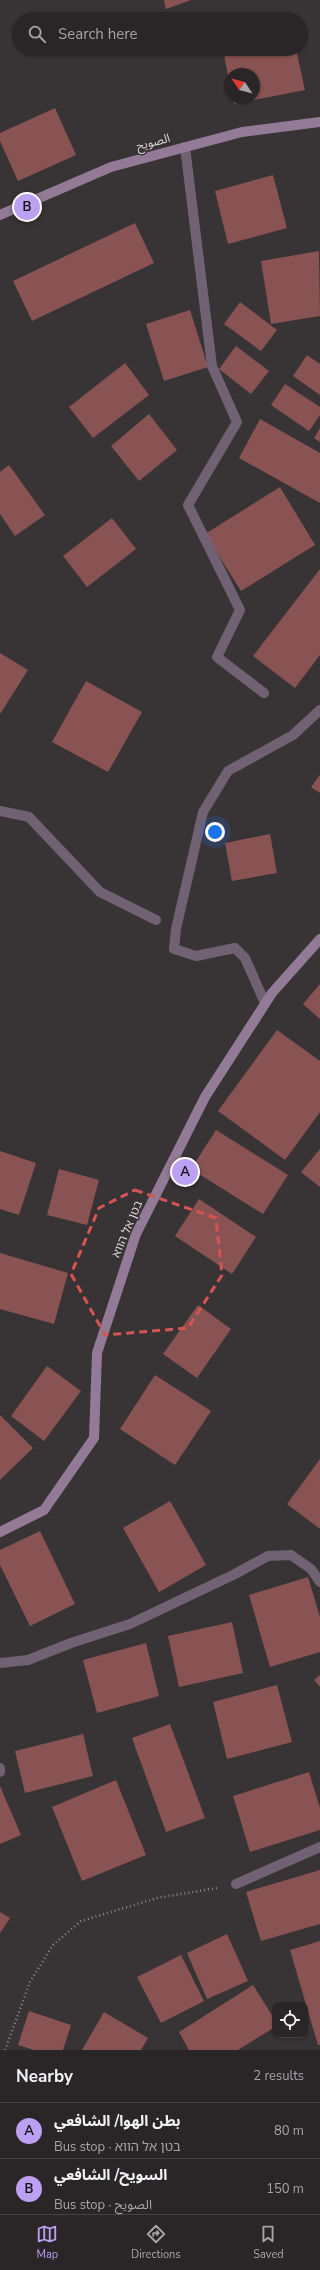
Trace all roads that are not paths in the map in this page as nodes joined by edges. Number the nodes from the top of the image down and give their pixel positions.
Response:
1 (320, 122) edge
2 (185, 147) junction
3 (0, 215) edge
4 (264, 692) dead end
5 (320, 710) edge
6 (0, 812) edge
7 (156, 920) dead end
8 (320, 939) edge
9 (266, 1003) junction
10 (0, 1532) edge
11 (320, 1582) edge
12 (0, 1665) edge
13 (0, 1768) edge
14 (0, 1772) edge
15 (320, 1847) edge
16 (236, 1884) road end

1 - 2 street, الصويح
2 - 3 street, الصويح
2 - 4 street
5 - 9 street
6 - 7 street
8 - 9 street, בטן אל הווא
9 - 10 street, בטן אל הווא
11 - 12 street
13 - 14 street
15 - 16 street

